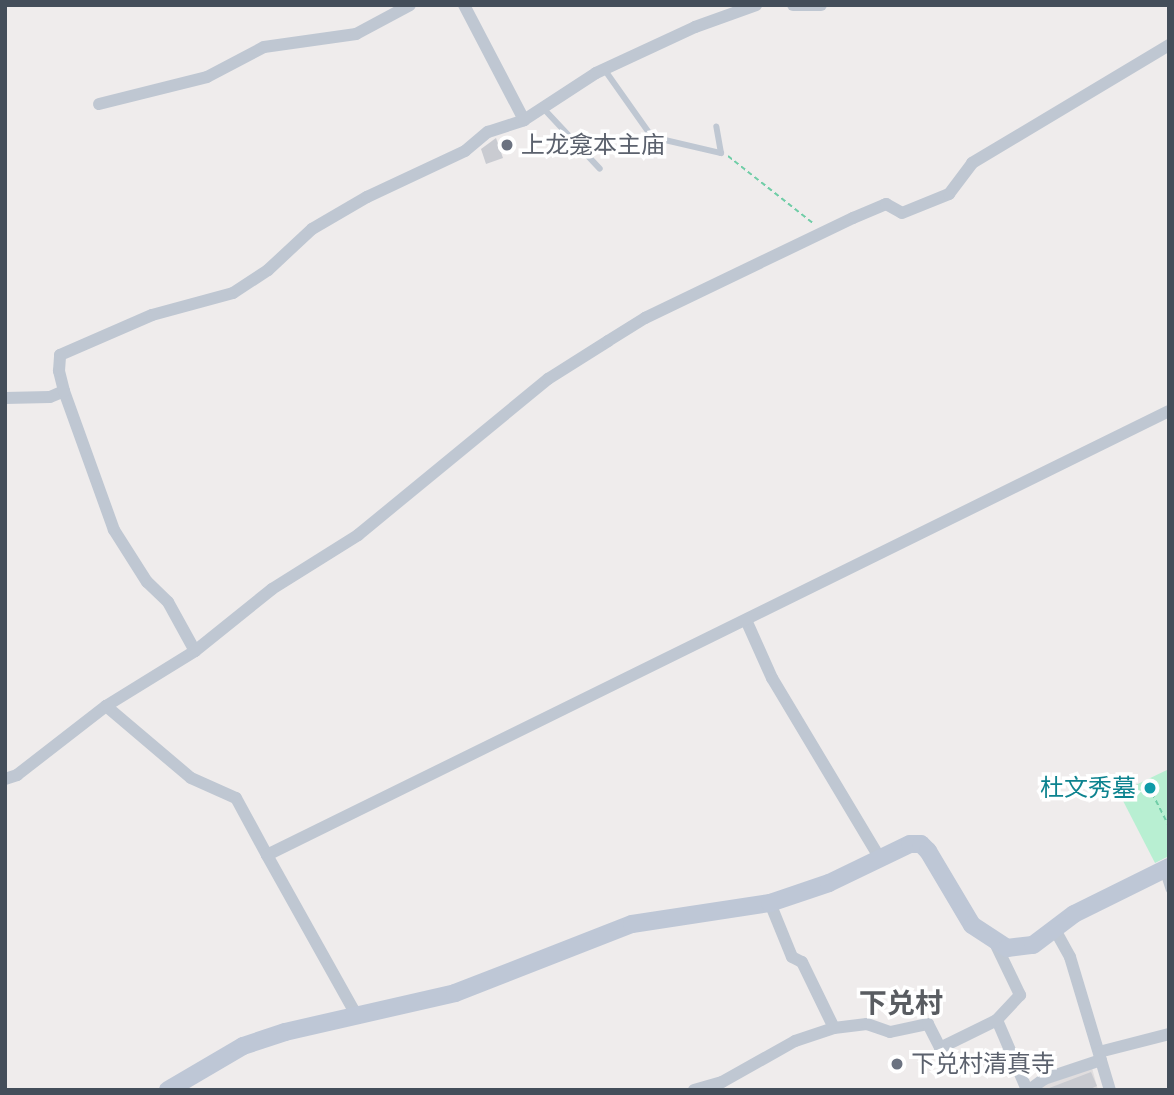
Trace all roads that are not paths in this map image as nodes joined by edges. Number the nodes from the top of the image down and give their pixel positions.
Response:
1 (410, 5) edge
2 (464, 5) edge
3 (755, 5) edge
4 (793, 5) edge
5 (821, 5) edge
6 (1169, 45) edge
7 (604, 69) junction
8 (99, 104) dead end
9 (542, 108) junction
10 (524, 120) junction
11 (716, 125) dead end
12 (600, 169) dead end
13 (64, 391) junction
14 (5, 398) edge
15 (1169, 411) edge
16 (747, 620) junction
17 (195, 650) junction
18 (106, 706) junction
19 (5, 779) edge
20 (267, 855) junction
21 (881, 860) junction
22 (1165, 869) edge
23 (1169, 890) edge
24 (770, 903) junction
25 (1054, 928) junction
26 (995, 943) junction
27 (358, 1018) junction
28 (997, 1020) junction
29 (834, 1028) junction
30 (1169, 1034) edge
31 (1100, 1056) junction
32 (168, 1090) edge
33 (694, 1090) edge
34 (1028, 1090) edge
35 (1110, 1090) edge

1 - 8 street
2 - 10 street
3 - 7 street
4 - 5 street
6 - 17 street
7 - 9 street
7 - 11 lane
9 - 10 street
9 - 12 lane
10 - 13 street
13 - 14 street
13 - 17 street
15 - 16 street
16 - 20 street
16 - 21 street
17 - 18 street
18 - 19 street
18 - 20 street
20 - 27 street
21 - 24 street
21 - 26 street
22 - 23 lane
22 - 25 street
24 - 27 street
24 - 29 street
25 - 26 street
25 - 31 street
26 - 28 street
27 - 32 street
28 - 29 street
28 - 34 street
29 - 33 street
30 - 31 street
31 - 34 street
31 - 35 street

